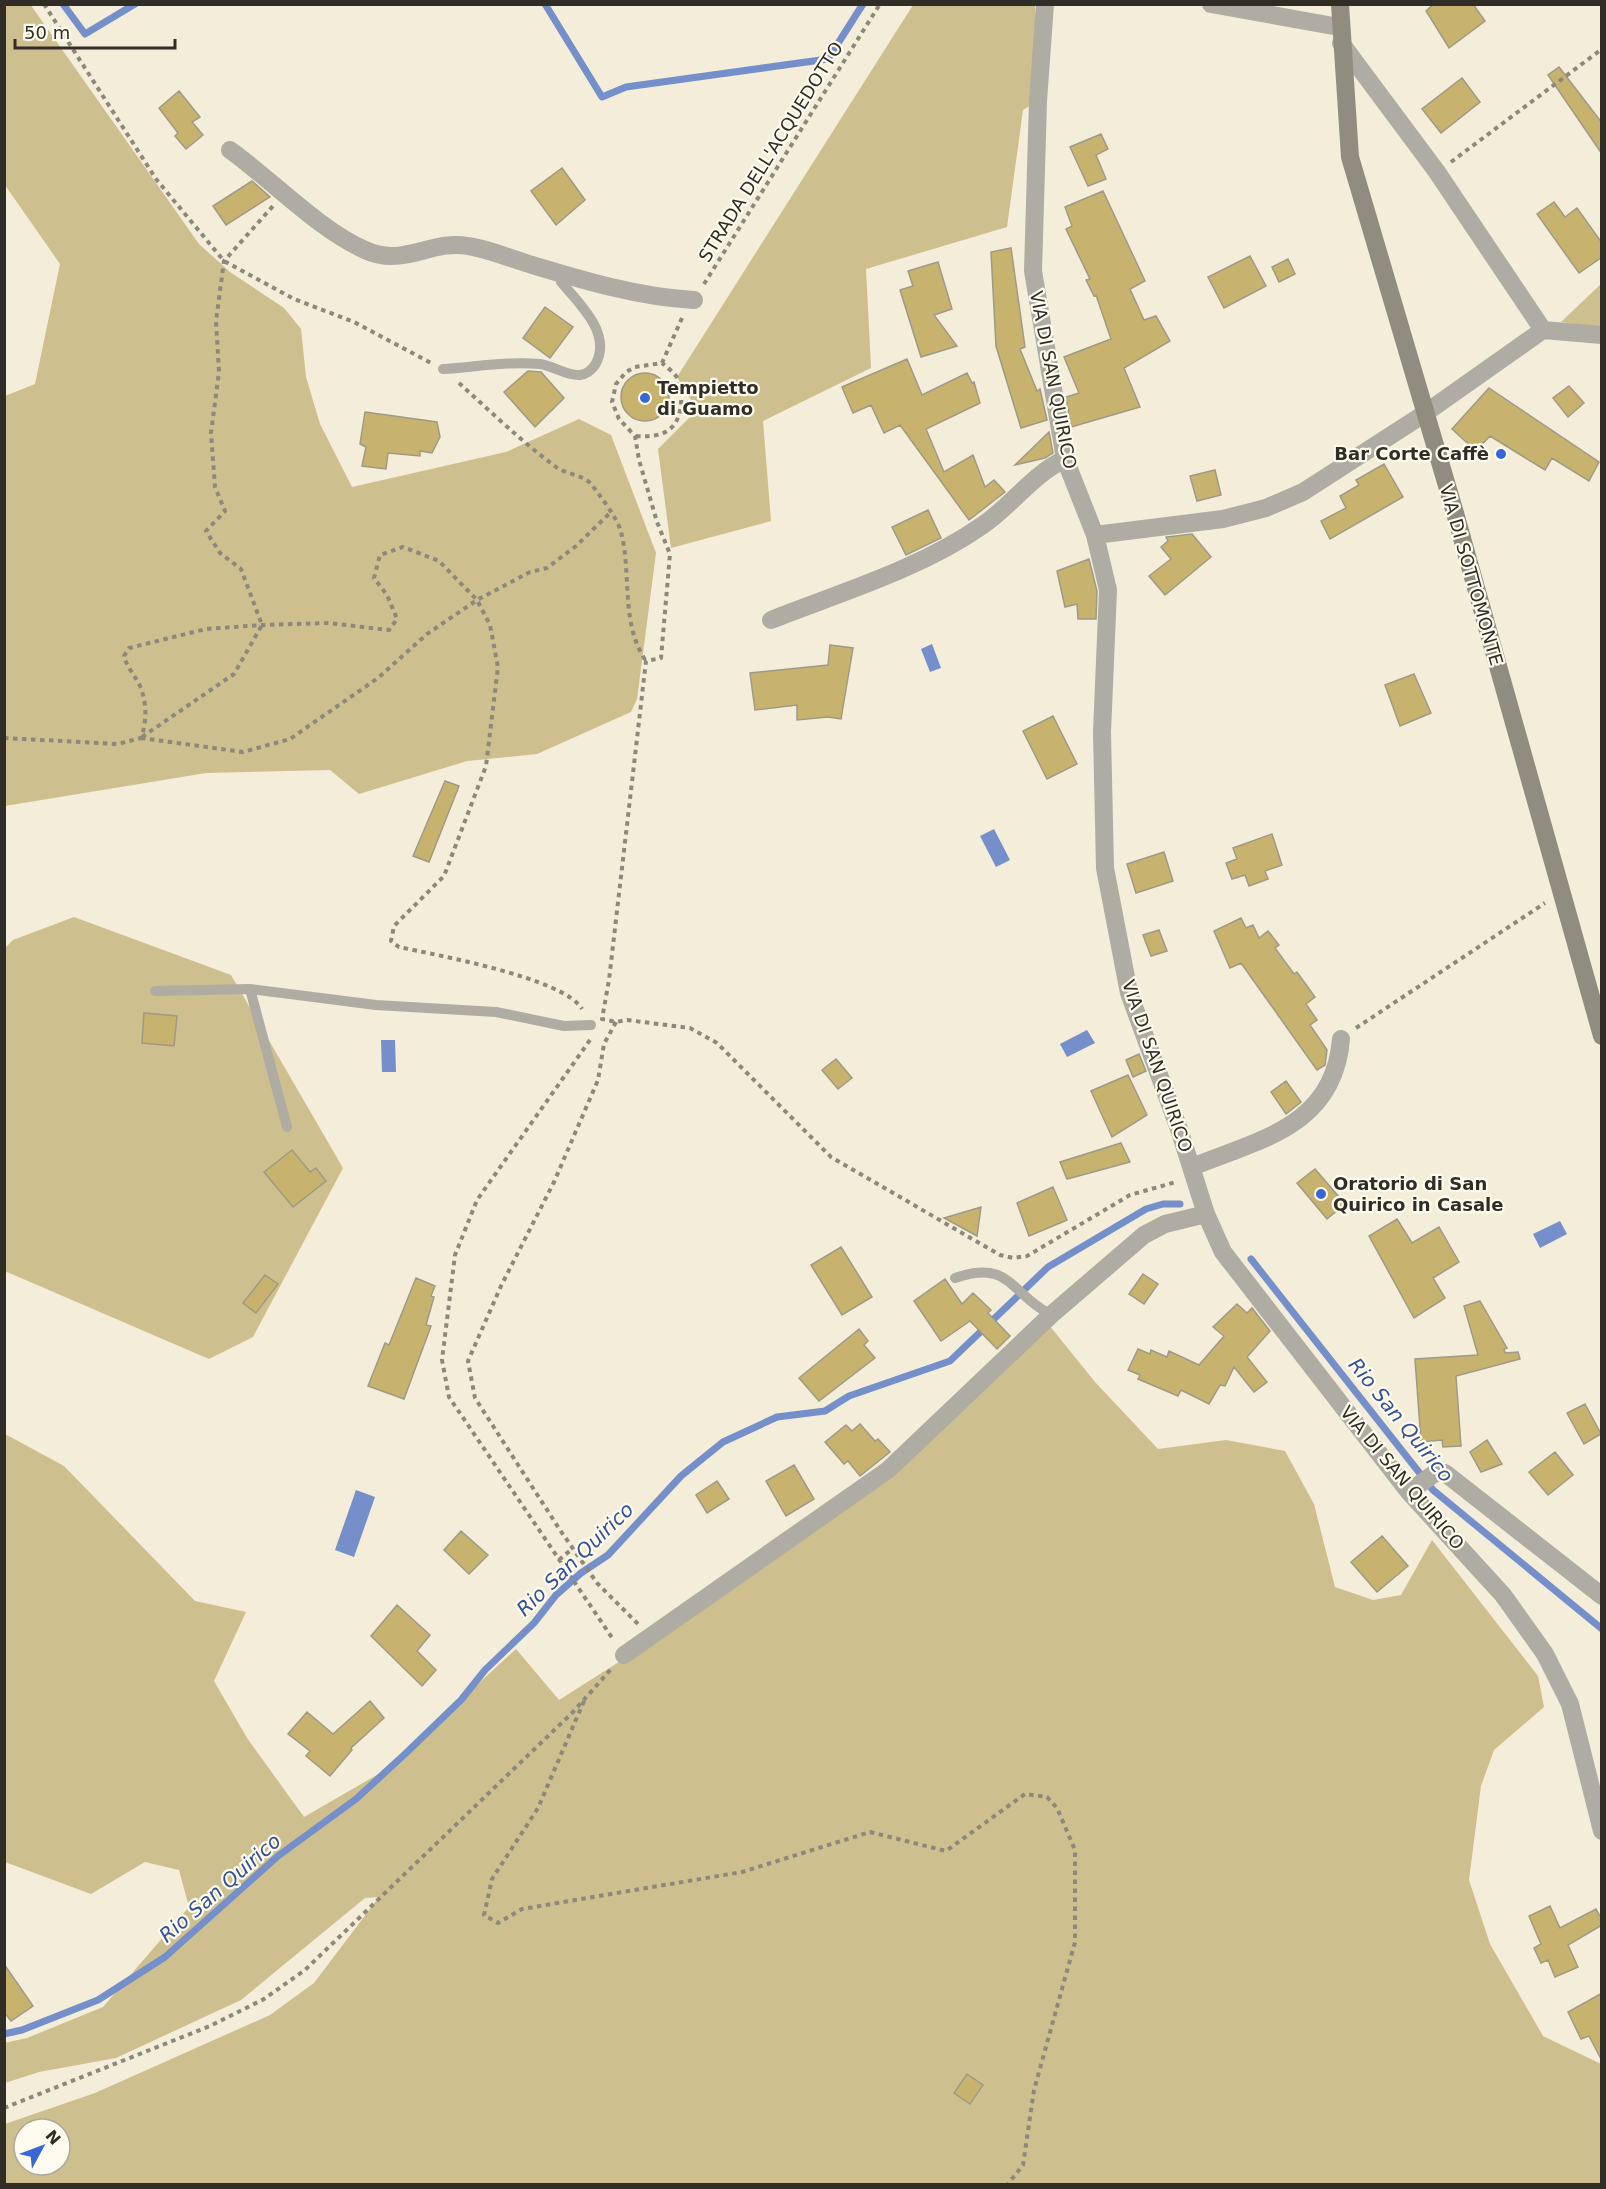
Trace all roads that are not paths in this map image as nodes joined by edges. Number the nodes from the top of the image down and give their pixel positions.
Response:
1 (1046, 4) edge
2 (1211, 4) edge
3 (1340, 4) edge
4 (1340, 35) junction
5 (230, 150) dead end
6 (565, 274) junction
7 (689, 307) road end
8 (1543, 330) junction
9 (1602, 334) edge
10 (443, 369) road end
11 (1424, 414) junction
12 (1065, 459) junction
13 (1095, 535) junction
14 (771, 620) dead end
15 (250, 989) junction
16 (155, 991) dead end
17 (591, 1025) road end
18 (1602, 1036) edge
19 (1341, 1039) road end
20 (287, 1127) dead end
21 (1193, 1173) junction
22 (1206, 1214) junction
23 (956, 1278) dead end
24 (1043, 1311) junction
25 (1412, 1490) junction
26 (1602, 1596) edge
27 (624, 1655) road end
28 (1602, 1831) edge

1 - 12 street, VIA DI SAN QUIRICO
2 - 4 street
3 - 4 main road, VIA DI SOTTOMONTE
4 - 8 street
4 - 11 main road, VIA DI SOTTOMONTE
5 - 6 street
6 - 7 street
6 - 10 lane
8 - 9 street
8 - 11 street
11 - 13 street
11 - 18 main road, VIA DI SOTTOMONTE
12 - 13 street, VIA DI SAN QUIRICO
12 - 14 street
13 - 21 street, VIA DI SAN QUIRICO
15 - 16 lane
15 - 17 lane
15 - 20 lane
19 - 21 street
21 - 22 street, VIA DI SAN QUIRICO
22 - 24 street
22 - 25 street, VIA DI SAN QUIRICO
23 - 24 lane
24 - 27 street
25 - 26 street
25 - 28 street, VIA DI SAN QUIRICO

